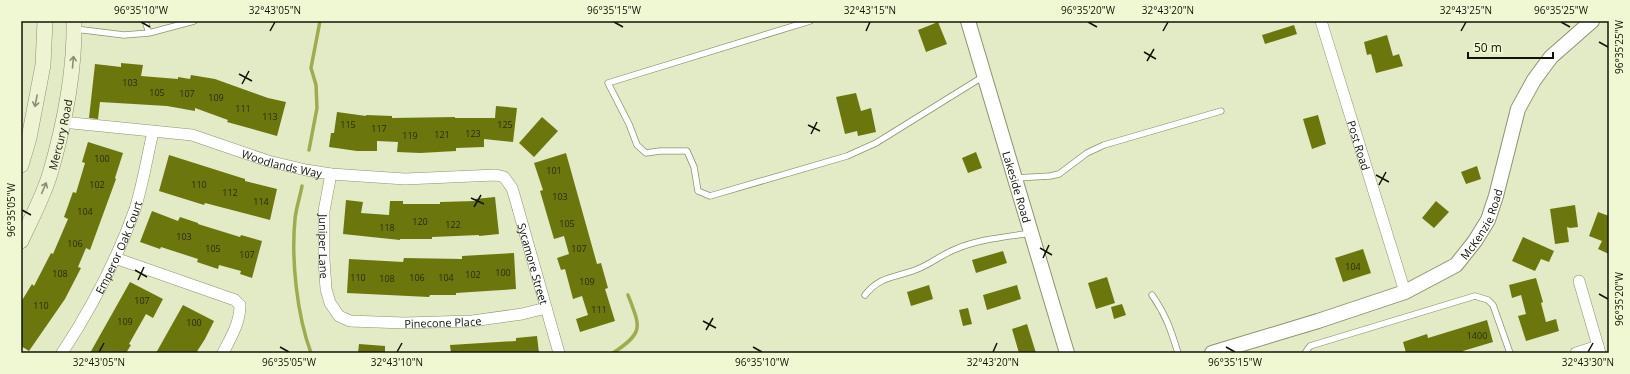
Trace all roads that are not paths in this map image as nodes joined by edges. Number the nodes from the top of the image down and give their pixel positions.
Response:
1 (45, 21) edge
2 (145, 21) edge
3 (194, 21) edge
4 (810, 21) edge
5 (968, 21) edge
6 (1321, 21) edge
7 (1592, 21) edge
8 (74, 25) edge
9 (149, 33) junction
10 (984, 75) junction
11 (1221, 110) dead end
12 (62, 122) junction
13 (153, 132) junction
14 (21, 165) edge
15 (330, 174) junction
16 (504, 177) joint
17 (1015, 178) junction
18 (1031, 233) junction
19 (21, 241) edge
20 (115, 258) junction
21 (1579, 281) dead end
22 (1405, 292) junction
23 (865, 295) dead end
24 (1152, 295) dead end
25 (546, 308) junction
26 (339, 316) joint
27 (1242, 349) edge
28 (1599, 350) edge
29 (62, 353) edge
30 (223, 353) edge
31 (559, 353) edge
32 (1067, 353) edge
33 (1178, 353) edge
34 (1212, 353) edge
35 (1305, 353) edge
36 (1510, 353) edge
37 (1576, 353) edge

1 -> 14 main road
2 - 9 lane
3 - 9 lane
4 - 10 lane
5 - 10 street, Lakeside Road
6 - 22 street, Post Road
7 - 22 street, McKenzie Road
8 - 9 lane
12 -> 8 main road, Mercury Road
10 - 17 street, Lakeside Road
11 - 17 lane
12 - 13 street, Woodlands Way
19 -> 12 main road, Mercury Road
13 - 15 street, Woodlands Way
13 - 20 street, Emperor Oak Court
15 - 16 street, Woodlands Way
15 - 26 street, Juniper Lane
16 - 25 street, Sycamore Street
17 - 18 street, Lakeside Road
18 - 23 lane
18 - 32 street, Lakeside Road
20 - 29 street, Emperor Oak Court
20 - 30 street
21 - 28 street
22 - 27 street, McKenzie Road
24 - 33 lane
25 - 26 street, Pinecone Place
25 - 31 street, Sycamore Street
27 - 34 street, McKenzie Road
28 - 37 street
35 - 36 lane

